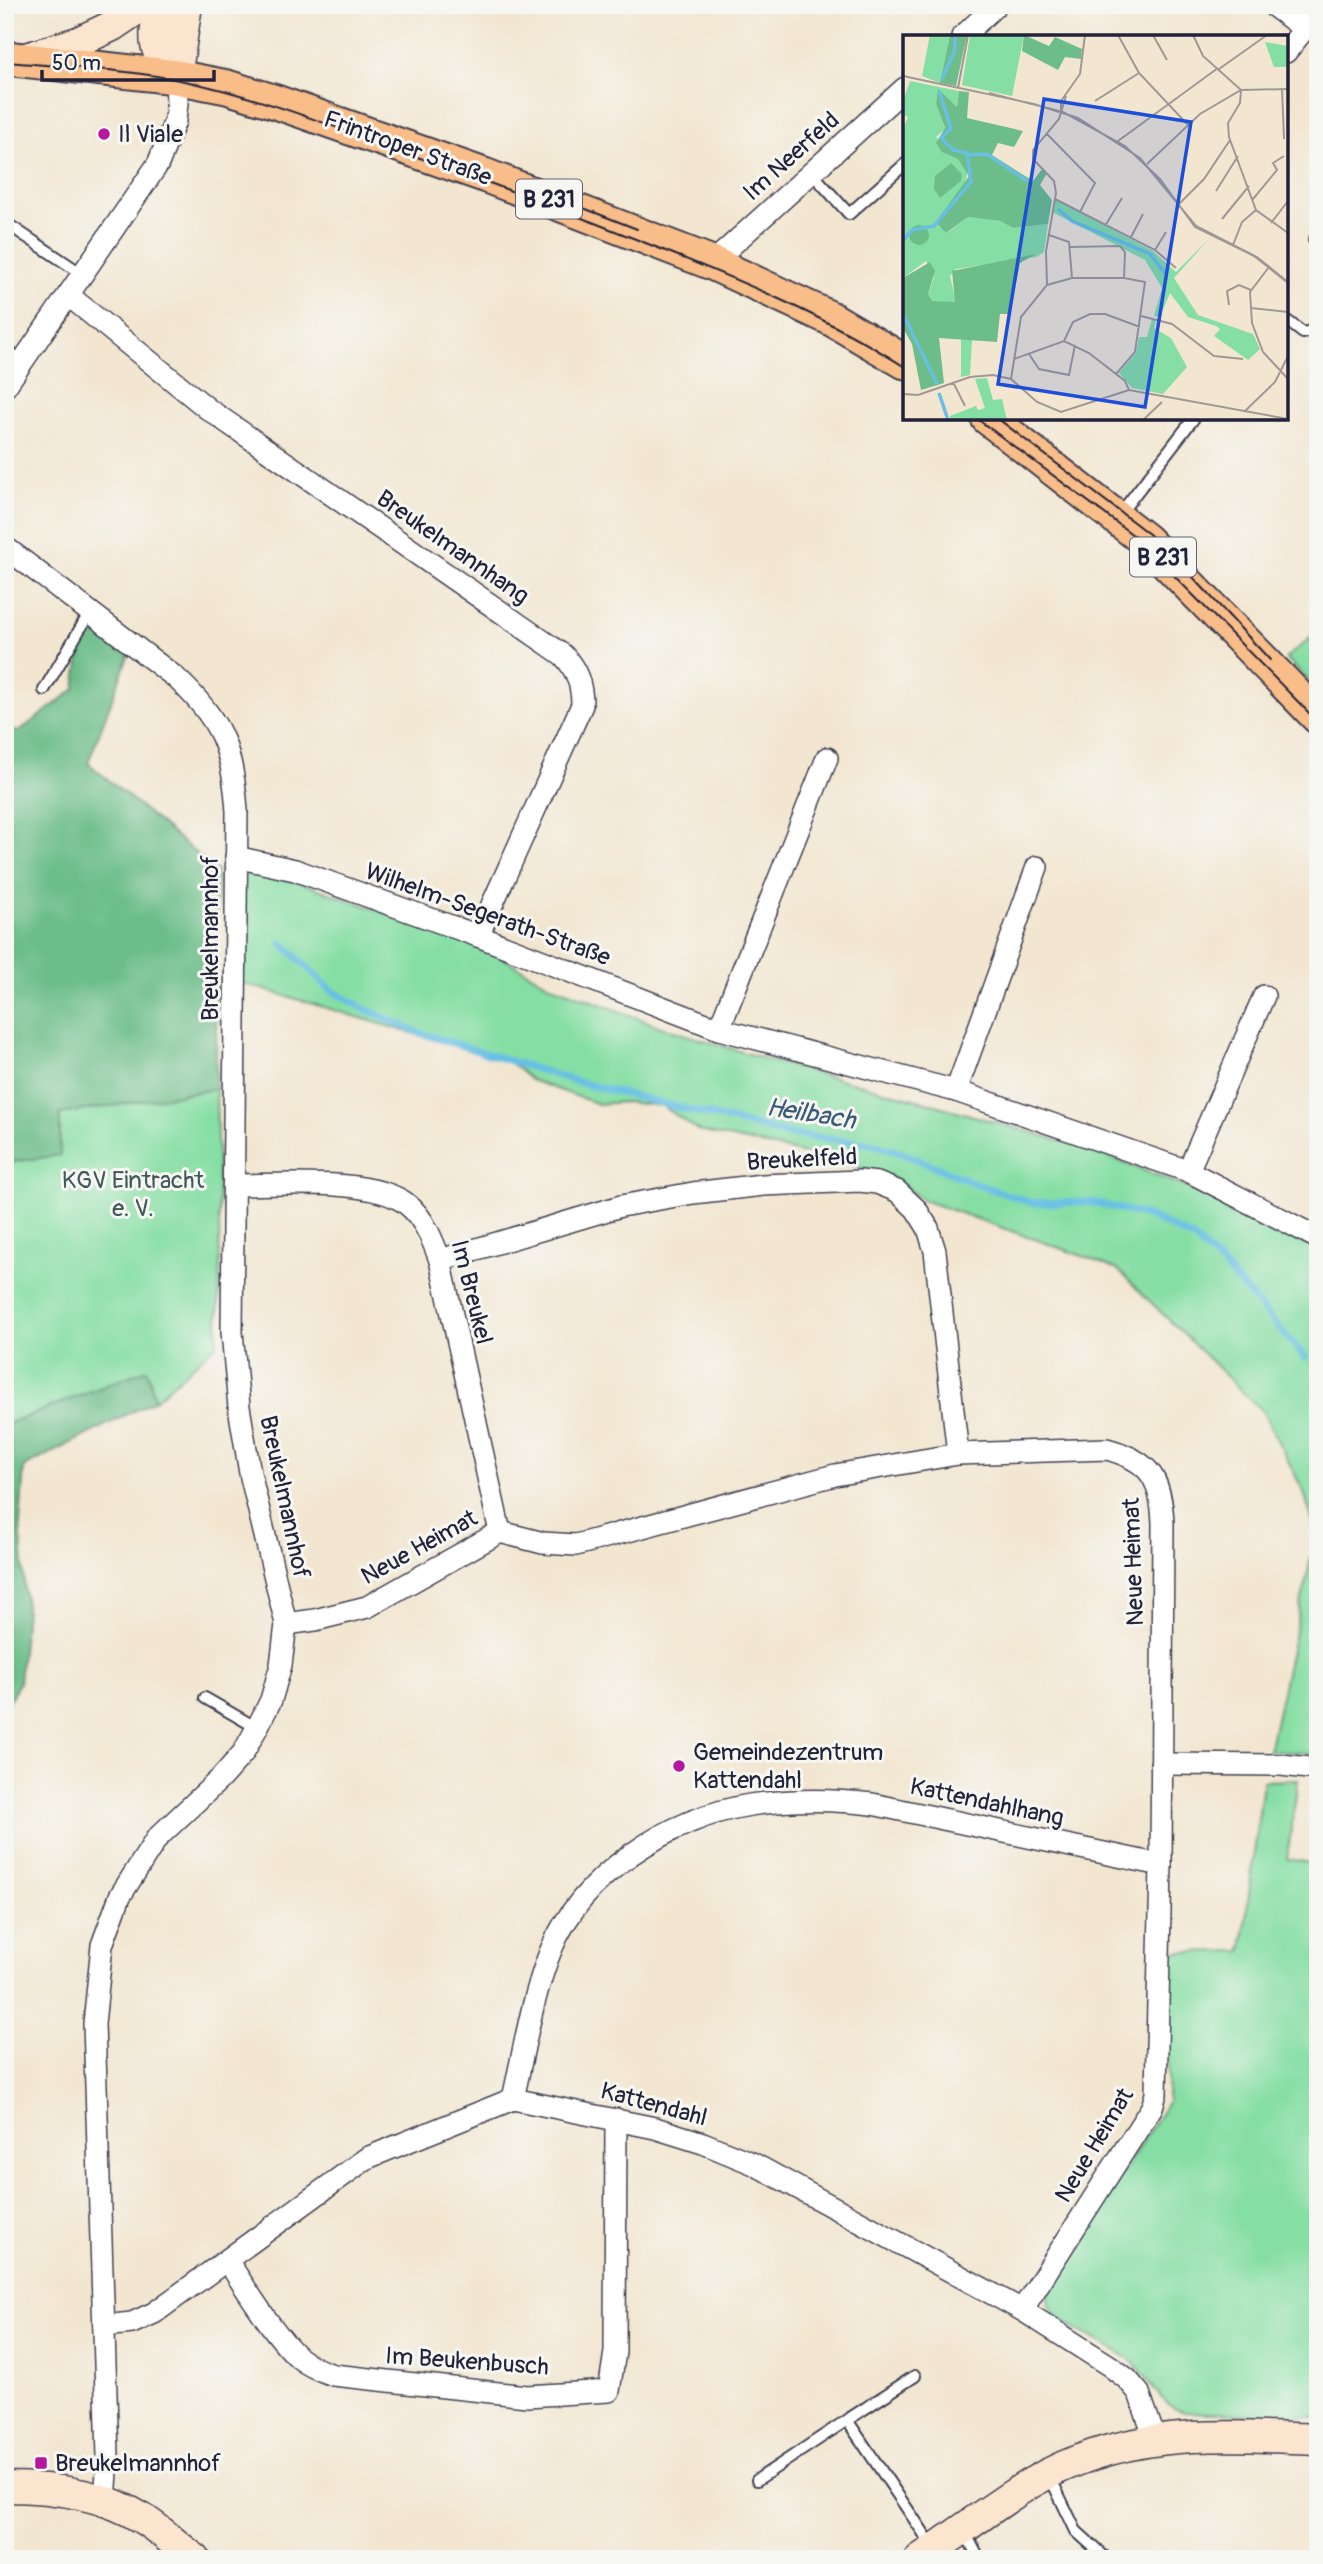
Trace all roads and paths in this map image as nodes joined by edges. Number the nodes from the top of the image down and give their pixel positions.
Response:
1 (143, 5) edge
2 (159, 5) edge
3 (187, 5) edge
4 (996, 5) edge
5 (1272, 5) edge
6 (1318, 12) edge
7 (1305, 29) junction
8 (964, 35) edge
9 (1288, 50) edge
10 (13, 58) edge
11 (176, 76) junction
12 (903, 90) edge
13 (903, 166) edge
14 (812, 173) junction
15 (5, 225) edge
16 (712, 263) junction
17 (82, 274) junction
18 (68, 295) junction
19 (1288, 322) edge
20 (1318, 329) edge
21 (5, 348) edge
22 (903, 361) edge
23 (22, 362) junction
24 (5, 387) edge
25 (993, 420) edge
26 (1192, 420) edge
27 (1117, 518) junction
28 (5, 547) edge
29 (90, 612) junction
30 (44, 690) dead end
31 (1318, 717) edge
32 (827, 758) dead end
33 (236, 857) junction
34 (1037, 867) dead end
35 (478, 936) junction
36 (1264, 996) dead end
37 (719, 1029) junction
38 (956, 1091) junction
39 (1188, 1171) junction
40 (235, 1185) junction
41 (1318, 1238) edge
42 (440, 1260) junction
43 (958, 1454) junction
44 (500, 1532) junction
45 (286, 1624) junction
46 (205, 1698) dead end
47 (257, 1728) junction
48 (1161, 1764) junction
49 (1318, 1769) edge
50 (1161, 1865) junction
51 (513, 2099) junction
52 (616, 2119) junction
53 (228, 2262) junction
54 (1022, 2310) junction
55 (104, 2326) junction
56 (915, 2376) dead end
57 (848, 2420) junction
58 (1155, 2439) junction
59 (1318, 2439) edge
60 (1049, 2474) junction
61 (757, 2480) dead end
62 (5, 2487) edge
63 (105, 2502) junction
64 (964, 2529) junction
65 (927, 2554) edge
66 (195, 2559) edge
67 (979, 2559) edge
68 (1107, 2559) edge

1 - 10 street
2 - 11 street
3 - 11 street
4 - 8 street
5 - 7 street
6 - 7 street
7 - 9 street
10 - 11 main road, Frintroper Straße / B 231
11 - 16 main road, Frintroper Straße / B 231
11 - 17 street
12 - 14 street, Im Neerfeld
13 - 14 lane
14 - 16 street, Im Neerfeld
15 - 17 lane
16 - 22 main road, Frintroper Straße / B 231
17 - 18 street
18 - 23 street
18 - 35 street, Breukelmannhang
19 - 20 lane
21 - 23 lane
23 - 24 street
25 - 27 main road, B 231
26 - 27 lane
27 - 31 main road, B 231
28 - 29 street, Breukelmannhof
29 - 30 lane
29 - 33 street, Breukelmannhof
32 - 37 street
33 - 35 street, Wilhelm-Segerath-Straße
33 - 40 street, Breukelmannhof
34 - 38 street
35 - 37 street, Wilhelm-Segerath-Straße
36 - 39 street
37 - 38 street, Wilhelm-Segerath-Straße
38 - 39 street, Wilhelm-Segerath-Straße
39 - 41 street, Wilhelm-Segerath-Straße
40 - 42 street, Im Breukel
40 - 45 street, Breukelmannhof
42 - 43 street, Breukelfeld
42 - 44 street, Im Breukel
43 - 44 street, Neue Heimat
43 - 48 street, Neue Heimat
44 - 45 street, Neue Heimat
45 - 47 street, Breukelmannhof
46 - 47 lane
47 - 55 street, Breukelmannhof
48 - 49 street
48 - 50 street, Neue Heimat
50 - 51 street, Kattendahlhang
50 - 54 street, Neue Heimat
51 - 52 street, Kattendahl
51 - 53 street
52 - 53 street, Im Beukenbusch
52 - 54 street, Kattendahl
53 - 55 street
54 - 58 street, Kattendahl
55 - 63 street, Breukelmannhof
56 - 57 lane
57 - 61 lane
57 - 65 lane
58 - 59 street
58 - 60 street
60 - 64 street
60 - 68 lane
62 - 63 street
63 - 66 street
64 - 65 street
64 - 67 lane

